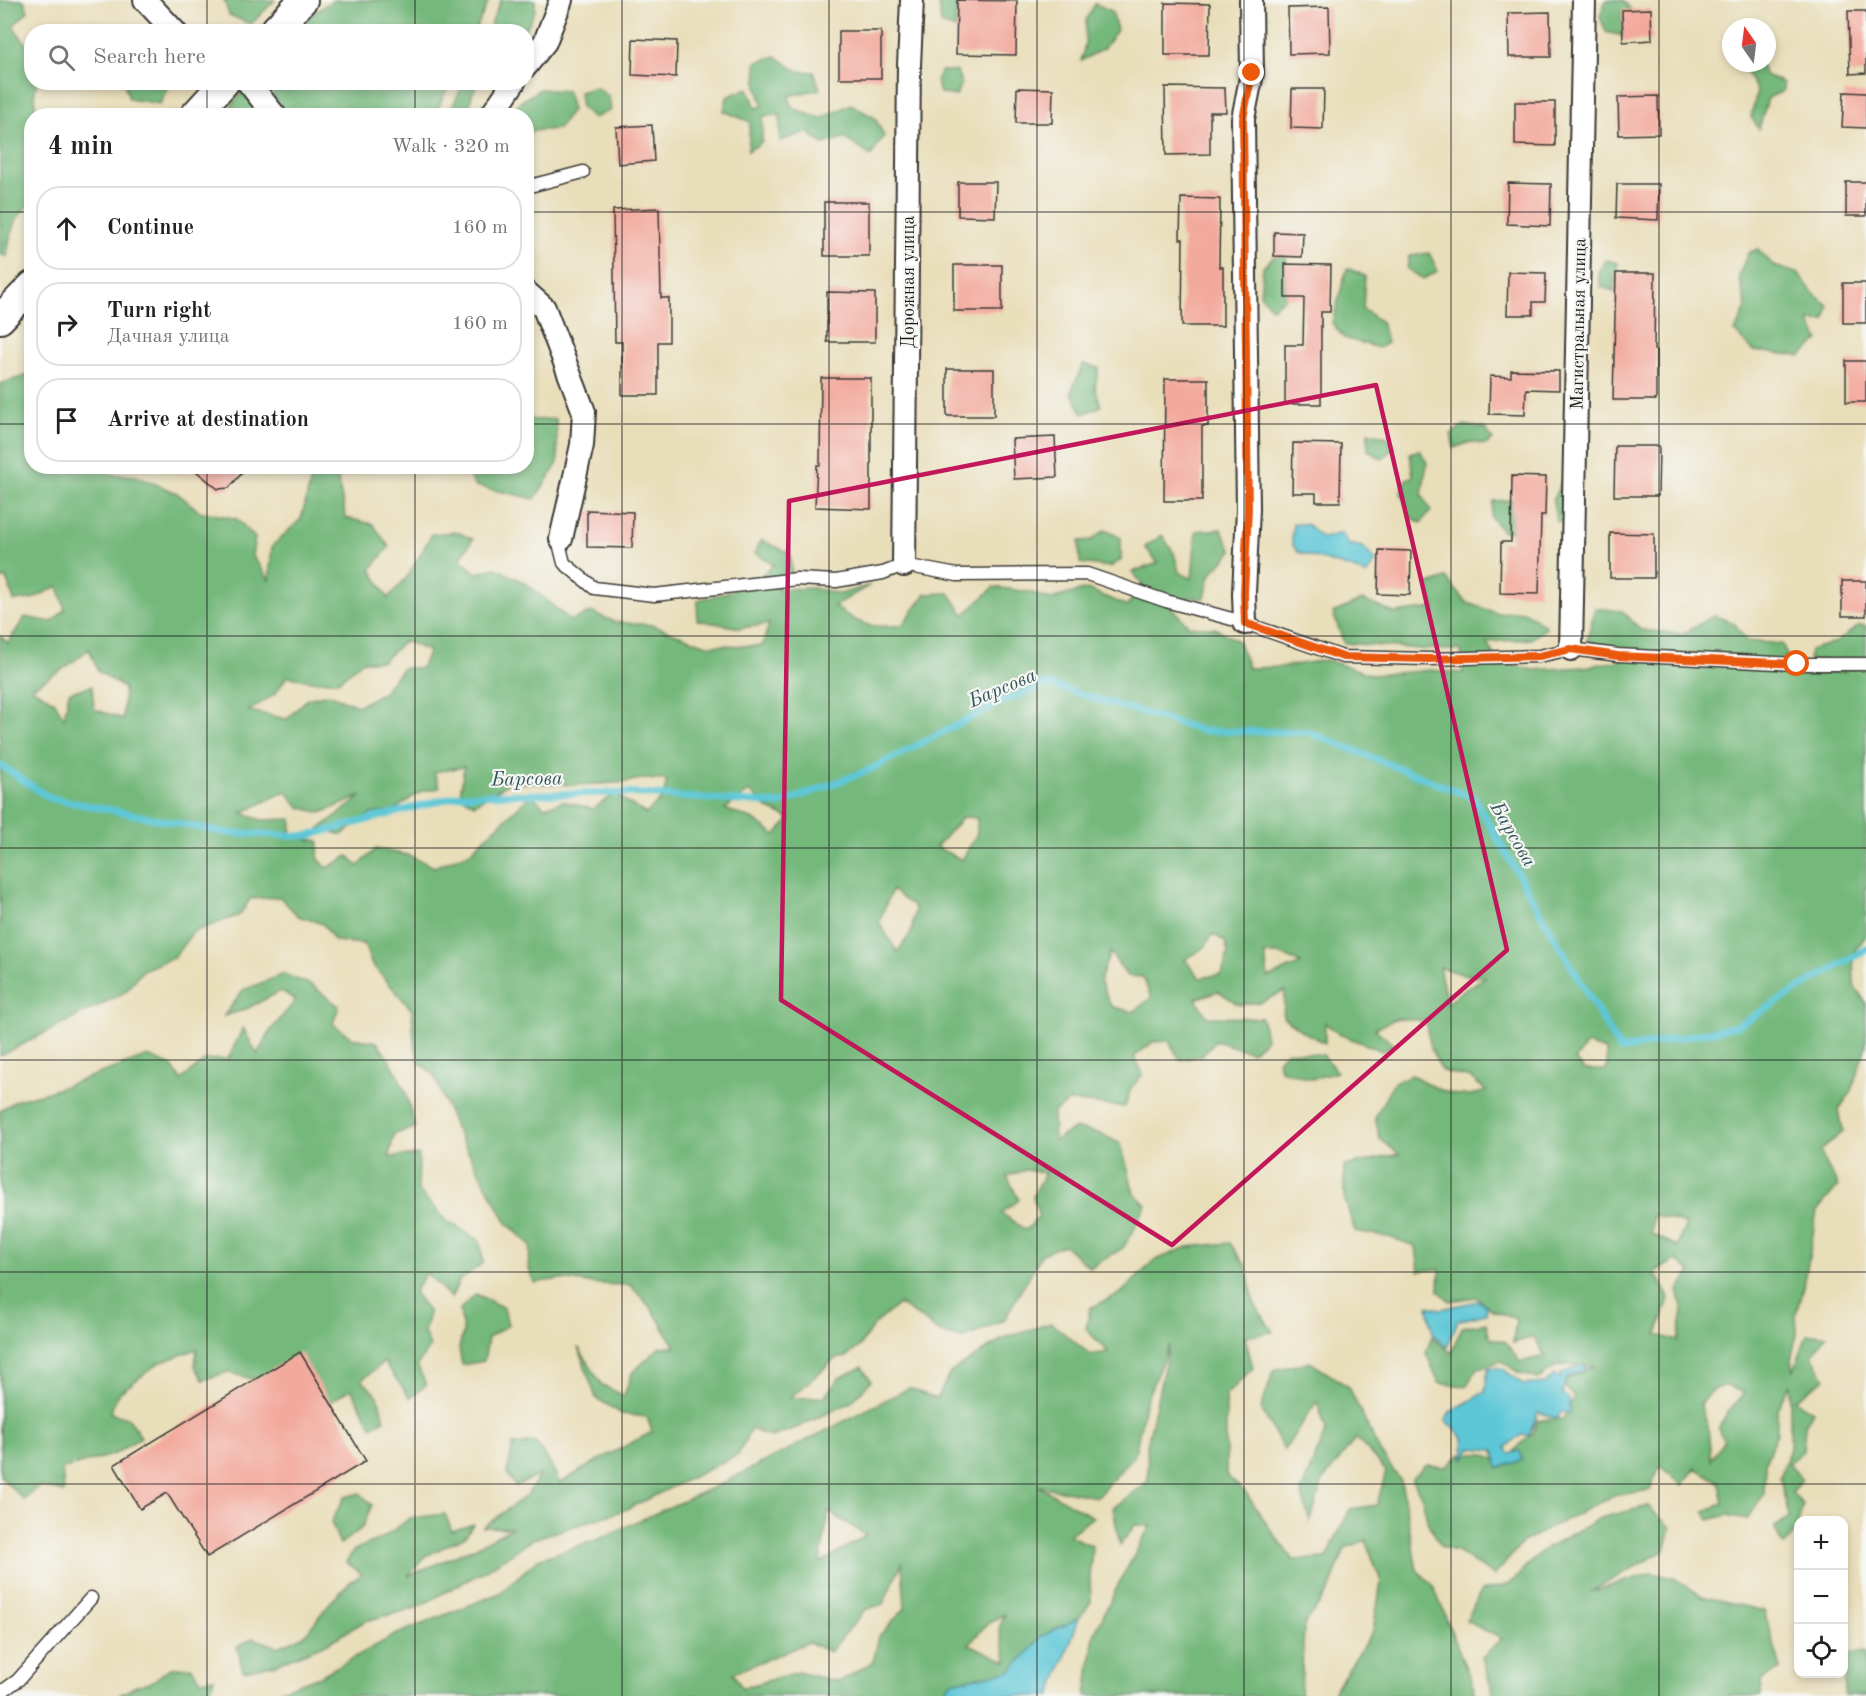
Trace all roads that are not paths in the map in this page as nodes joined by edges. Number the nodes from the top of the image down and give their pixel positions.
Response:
1 (145, 0) edge
2 (303, 0) edge
3 (561, 0) edge
4 (912, 0) edge
5 (1251, 0) edge
6 (1584, 0) edge
7 (168, 24) edge
8 (280, 24) edge
9 (534, 56) edge
10 (222, 90) edge
11 (240, 90) edge
12 (509, 90) edge
13 (203, 108) edge
14 (264, 108) edge
15 (496, 108) edge
16 (583, 172) dead end
17 (534, 185) edge
18 (24, 294) edge
19 (534, 300) edge
20 (0, 319) edge
21 (561, 540) joint
22 (904, 565) junction
23 (1245, 623) junction
24 (1571, 649) junction
25 (1866, 664) edge
26 (92, 1598) dead end
27 (0, 1693) edge

1 - 7 street
2 - 8 street
3 - 9 street
4 - 22 street, Дорожная улица
5 - 23 street
6 - 24 street, Магистральная улица
10 - 13 street
11 - 14 street
12 - 15 street
16 - 17 lane
18 - 20 street
19 - 21 street
21 - 22 lane
22 - 23 lane
23 - 24 lane
24 - 25 lane
26 - 27 lane

